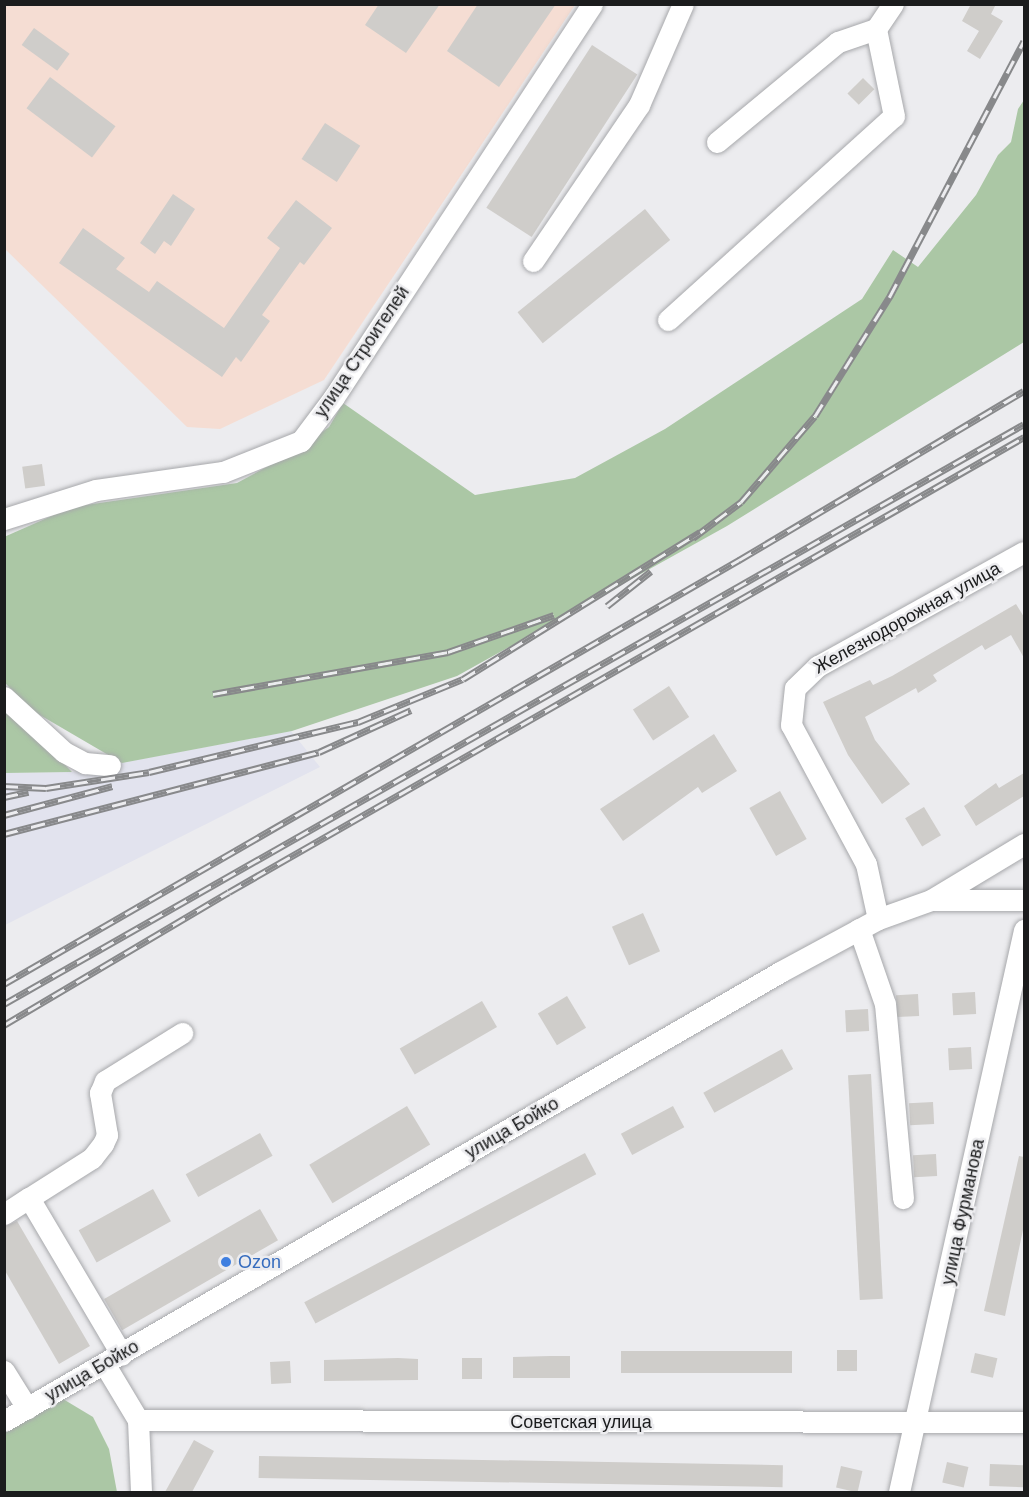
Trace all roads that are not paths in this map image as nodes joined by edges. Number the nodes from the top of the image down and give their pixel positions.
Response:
1 (592, 4) edge
2 (683, 4) edge
3 (893, 4) edge
4 (876, 29) junction
5 (717, 142) dead end
6 (533, 261) dead end
7 (668, 320) dead end
8 (4, 519) edge
9 (1024, 552) edge
10 (4, 697) edge
11 (110, 765) dead end
12 (1024, 844) edge
13 (931, 900) junction
14 (1024, 900) edge
15 (869, 924) junction
16 (1024, 930) edge
17 (182, 1033) dead end
18 (29, 1198) junction
19 (903, 1198) dead end
20 (4, 1214) edge
21 (113, 1360) junction
22 (4, 1371) edge
23 (27, 1408) junction
24 (138, 1420) junction
25 (4, 1421) edge
26 (1024, 1422) edge
27 (916, 1423) junction
28 (141, 1492) edge
29 (899, 1492) edge

1 - 8 street, улица Строителей
2 - 6 street
3 - 4 street
4 - 5 street
4 - 7 street
9 - 15 street, Железнодорожная улица
10 - 11 street
12 - 13 street, улица Бойко
13 - 14 street
13 - 15 street, улица Бойко
15 - 19 street
15 - 21 street, улица Бойко
16 - 27 street, улица Фурманова
17 - 18 street
18 - 20 street
18 - 21 street
21 - 23 street, улица Бойко
21 - 24 street
22 - 23 street
23 - 25 street, улица Бойко
24 - 27 street, Советская улица
24 - 28 street
26 - 27 street, Советская улица
27 - 29 street, улица Фурманова

